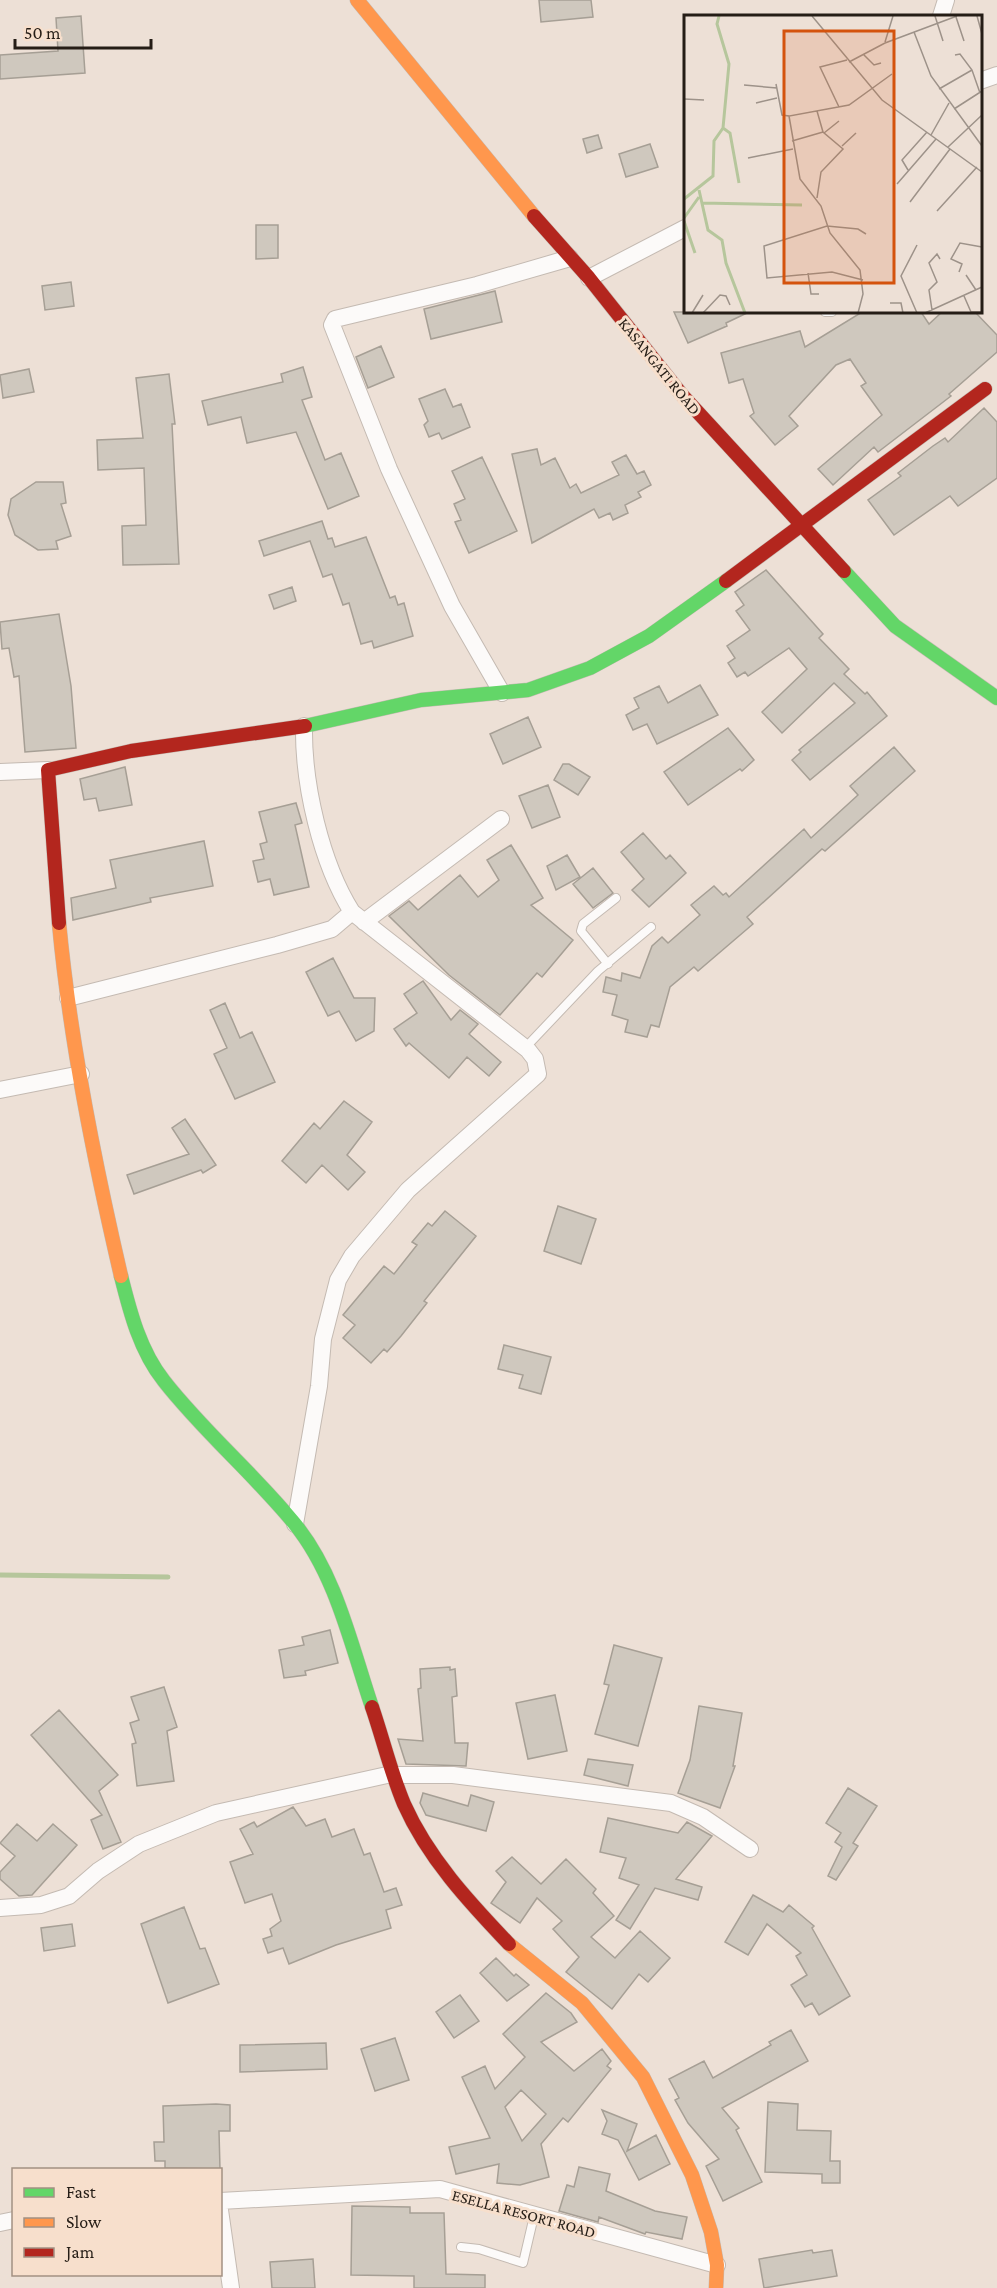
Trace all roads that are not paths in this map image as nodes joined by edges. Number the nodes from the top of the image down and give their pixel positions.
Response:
1 (357, 0) edge
2 (946, 0) edge
3 (941, 15) edge
4 (997, 75) edge
5 (982, 81) edge
6 (684, 229) edge
7 (570, 258) junction
8 (589, 278) junction
9 (986, 389) dead end
10 (804, 526) junction
11 (502, 693) junction
12 (997, 698) edge
13 (304, 726) junction
14 (48, 770) junction
15 (0, 772) edge
16 (501, 819) dead end
17 (616, 898) dead end
18 (358, 917) junction
19 (651, 927) dead end
20 (608, 964) junction
21 (68, 998) junction
22 (525, 1048) junction
23 (81, 1074) junction
24 (0, 1090) edge
25 (295, 1524) junction
26 (395, 1774) junction
27 (750, 1849) dead end
28 (0, 1908) edge
29 (222, 2201) edge
30 (534, 2216) junction
31 (222, 2224) edge
32 (461, 2247) dead end
33 (717, 2265) junction
34 (231, 2288) edge
35 (716, 2288) edge

1 - 7 street, KASANGATI ROAD
2 - 3 street
4 - 5 street
6 - 8 street
7 - 8 street, KASANGATI ROAD
7 - 11 street
8 - 10 street, KASANGATI ROAD
9 - 10 street
10 - 11 street
10 - 12 street, KASANGATI ROAD
11 - 13 street
13 - 14 street
13 - 18 street
14 - 15 street
14 - 21 street
16 - 18 street
17 - 20 lane
18 - 21 street
18 - 22 street
19 - 20 lane
20 - 22 lane
21 - 23 street
22 - 25 street
23 - 24 street
23 - 25 street
25 - 26 street
26 - 27 street
26 - 28 street
26 - 33 street
29 - 30 street, ESELLA RESORT ROAD
30 - 32 lane
30 - 33 street, ESELLA RESORT ROAD
31 - 34 street
33 - 35 street

